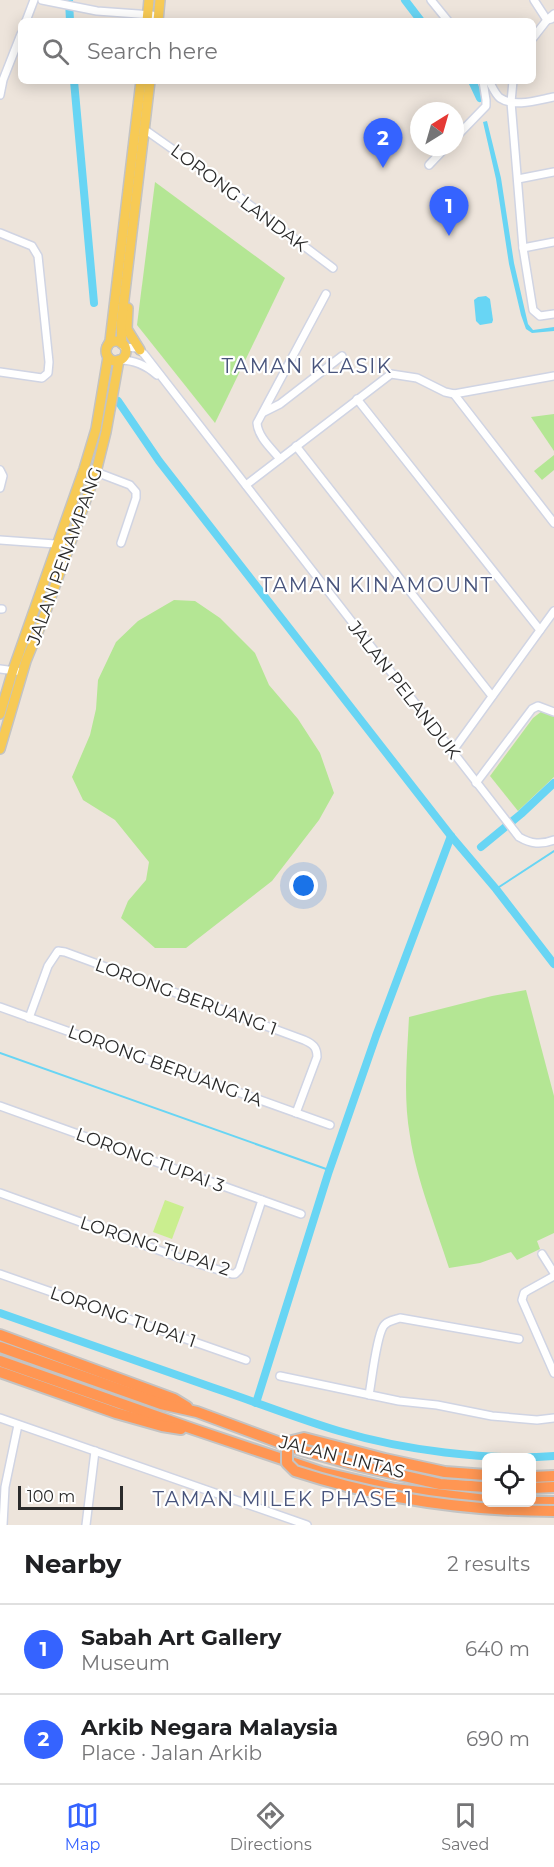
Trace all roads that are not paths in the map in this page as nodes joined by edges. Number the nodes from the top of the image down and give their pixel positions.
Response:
1 (34, 0) edge
2 (42, 0) edge
3 (149, 0) edge
4 (160, 0) edge
5 (431, 0) edge
6 (534, 0) edge
7 (27, 18) edge
8 (147, 18) edge
9 (158, 18) edge
10 (446, 18) edge
11 (552, 18) edge
12 (536, 35) edge
13 (18, 41) edge
14 (2, 79) edge
15 (141, 84) edge
16 (150, 84) edge
17 (483, 84) edge
18 (491, 84) edge
19 (513, 84) edge
20 (0, 95) edge
21 (554, 97) edge
22 (139, 102) junction
23 (511, 102) junction
24 (144, 129) junction
25 (464, 129) edge
26 (134, 139) junction
27 (438, 156) edge
28 (429, 165) dead end
29 (554, 171) edge
30 (518, 179) junction
31 (0, 233) edge
32 (554, 243) edge
33 (523, 248) junction
34 (128, 261) junction
35 (333, 268) dead end
36 (326, 294) dead end
37 (554, 314) edge
38 (123, 346) junction
39 (140, 350) junction
40 (107, 356) junction
41 (342, 356) dead end
42 (119, 360) junction
43 (0, 372) edge
44 (554, 376) edge
45 (172, 388) junction
46 (453, 394) junction
47 (357, 399) junction
48 (264, 412) junction
49 (296, 446) junction
50 (280, 459) junction
51 (96, 472) junction
52 (2, 473) edge
53 (246, 485) junction
54 (0, 488) edge
55 (554, 523) edge
56 (0, 540) edge
57 (58, 543) junction
58 (121, 543) dead end
59 (69, 545) junction
60 (554, 611) edge
61 (540, 630) junction
62 (0, 669) edge
63 (18, 671) junction
64 (492, 696) junction
65 (554, 712) edge
66 (0, 714) edge
67 (0, 749) edge
68 (452, 752) junction
69 (476, 783) junction
70 (554, 840) edge
71 (0, 1007) edge
72 (29, 1018) junction
73 (0, 1106) edge
74 (296, 1113) junction
75 (330, 1125) dead end
76 (0, 1193) edge
77 (262, 1200) junction
78 (301, 1214) dead end
79 (542, 1254) dead end
80 (0, 1274) edge
81 (554, 1274) edge
82 (0, 1335) edge
83 (519, 1339) dead end
84 (0, 1347) edge
85 (246, 1360) dead end
86 (0, 1361) edge
87 (0, 1372) edge
88 (554, 1373) edge
89 (280, 1376) dead end
90 (369, 1395) junction
91 (197, 1412) junction
92 (0, 1418) edge
93 (554, 1418) edge
94 (18, 1425) junction
95 (193, 1430) junction
96 (95, 1451) junction
97 (482, 1475) edge
98 (554, 1476) edge
99 (536, 1477) edge
100 (482, 1487) edge
101 (554, 1487) edge
102 (536, 1488) edge
103 (482, 1500) edge
104 (536, 1502) edge
105 (554, 1502) edge
106 (554, 1511) edge
107 (3, 1525) edge
108 (86, 1525) edge
109 (307, 1525) edge

1 - 7 street
2 - 8 street
3 - 8 main road
4 - 9 main road
5 - 10 street
6 - 11 street
8 - 9 street
11 - 12 street
13 - 14 street
14 - 20 street
15 - 22 main road, JALAN PENAMPANG
16 - 24 main road, JALAN PENAMPANG
17 - 25 street
18 - 23 street
19 - 23 street
21 - 23 street
22 - 24 main road
22 - 26 main road, JALAN PENAMPANG
23 - 30 street
24 - 26 main road
24 - 34 main road, JALAN PENAMPANG
24 - 35 street, LORONG LANDAK
26 - 40 main road, JALAN PENAMPANG
27 - 28 street
29 - 30 street
30 - 33 street
31 - 43 street
32 - 33 street
33 - 37 street
34 - 38 main road, JALAN PENAMPANG
34 - 39 main road
36 - 48 street
38 - 39 street
38 - 40 main road
38 - 42 main road, JALAN PENAMPANG
39 - 45 street, JALAN PELANDUK
40 - 42 main road
40 - 57 main road, JALAN PENAMPANG
41 - 48 street
42 - 45 street, JALAN PELANDUK
42 - 51 main road, JALAN PENAMPANG
44 - 46 street
45 - 53 street, JALAN PELANDUK
46 - 47 street
46 - 55 street
47 - 49 street
47 - 61 street
48 - 50 street
49 - 50 street
49 - 64 street
50 - 53 street
51 - 58 street
51 - 59 main road, JALAN PENAMPANG
52 - 54 street
53 - 68 street, JALAN PELANDUK
56 - 57 street
57 - 59 street
57 - 63 main road, JALAN PENAMPANG
59 - 63 main road, JALAN PENAMPANG
60 - 61 street
61 - 64 street
62 - 63 street
63 - 66 main road, JALAN PENAMPANG
63 - 67 main road, JALAN PENAMPANG
64 - 68 street
65 - 69 street
68 - 69 street, JALAN PELANDUK
69 - 70 street, JALAN PELANDUK
71 - 72 street, LORONG BERUANG 1A
72 - 74 street, LORONG BERUANG 1A
72 - 74 street, LORONG BERUANG 1
73 - 77 street, LORONG TUPAI 3
74 - 75 street, LORONG BERUANG 1A
76 - 77 street, LORONG TUPAI 2
77 - 78 street, LORONG TUPAI 3
79 - 81 street
80 - 85 street, LORONG TUPAI 1
81 - 88 street
82 - 91 highway, JALAN LINTAS
83 - 90 street
84 - 91 highway, JALAN LINTAS
86 - 95 highway, JALAN LINTAS
87 - 95 highway, JALAN LINTAS
89 - 90 street
90 - 93 street
91 - 100 highway, JALAN LINTAS
92 - 94 street
94 - 96 street
94 - 107 street
95 - 103 highway, JALAN LINTAS
96 - 108 street
96 - 109 street
97 - 106 highway, bridge
98 - 99 highway
101 - 102 highway
104 - 105 highway

